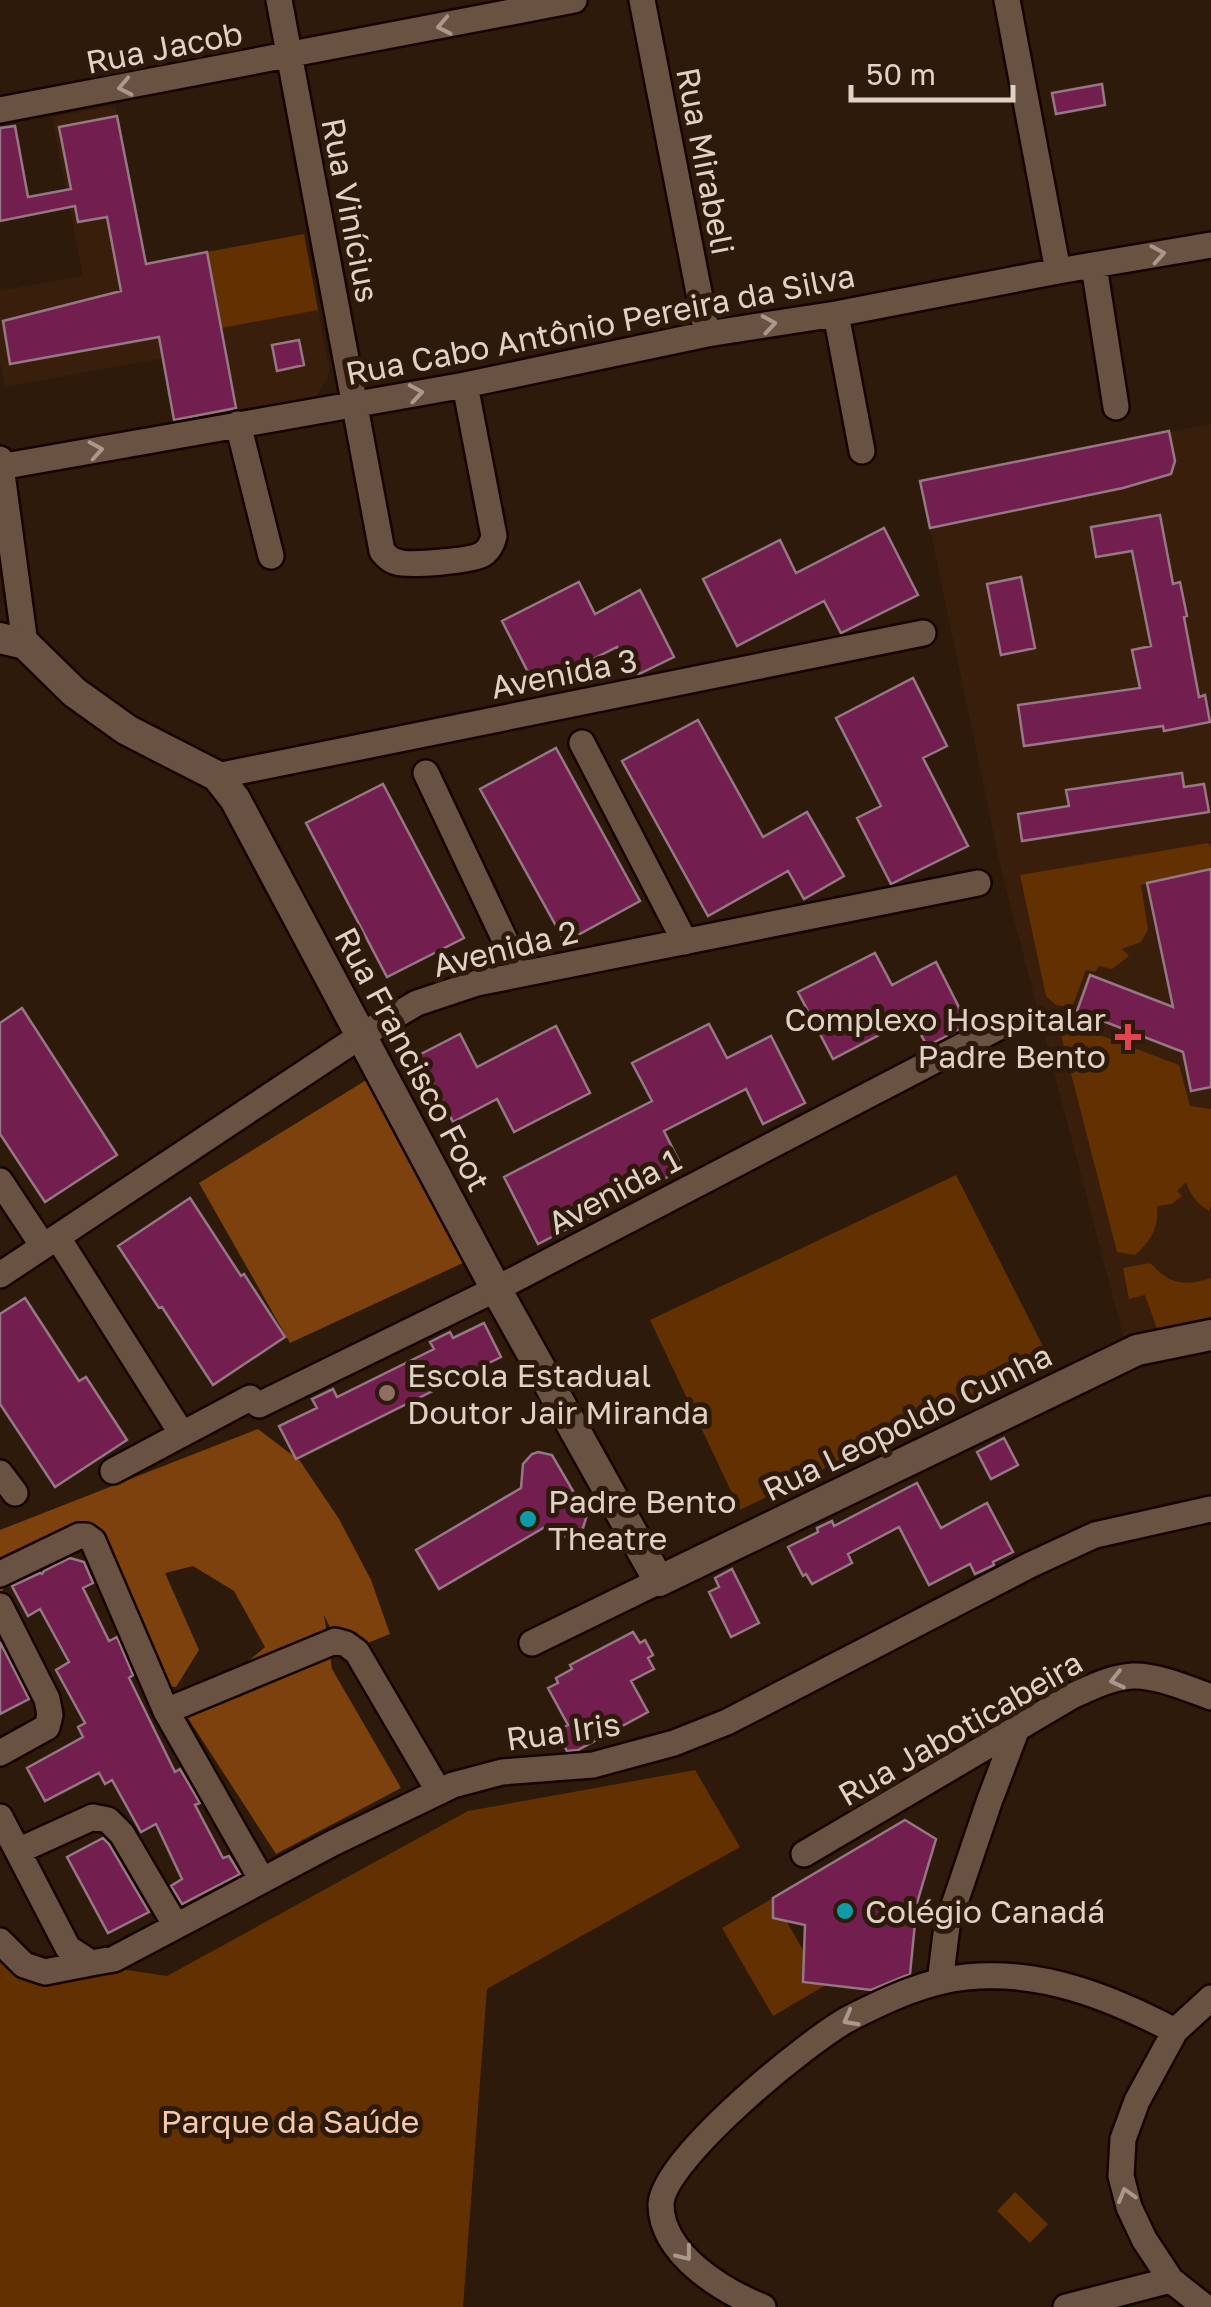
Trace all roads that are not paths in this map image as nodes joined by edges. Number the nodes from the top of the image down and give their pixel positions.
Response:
1 (279, 0) edge
2 (574, 0) edge
3 (642, 0) edge
4 (1006, 0) edge
5 (288, 56) junction
6 (0, 110) edge
7 (1211, 245) edge
8 (1094, 266) junction
9 (1058, 271) junction
10 (836, 314) junction
11 (707, 334) junction
12 (465, 385) junction
13 (356, 403) junction
14 (1116, 407) dead end
15 (238, 424) junction
16 (862, 452) dead end
17 (0, 464) edge
18 (271, 556) dead end
19 (923, 633) dead end
20 (13, 641) edge
21 (582, 743) dead end
22 (426, 773) dead end
23 (217, 776) junction
24 (978, 883) dead end
25 (685, 942) junction
26 (521, 974) junction
27 (996, 1028) dead end
28 (362, 1035) junction
29 (0, 1181) edge
30 (51, 1242) junction
31 (0, 1275) edge
32 (496, 1290) junction
33 (1211, 1334) edge
34 (182, 1434) junction
35 (113, 1472) dead end
36 (1211, 1509) edge
37 (0, 1574) edge
38 (659, 1581) junction
39 (0, 1606) edge
40 (532, 1643) dead end
41 (1211, 1697) edge
42 (166, 1711) junction
43 (1016, 1731) junction
44 (0, 1753) edge
45 (439, 1792) junction
46 (0, 1816) edge
47 (18, 1851) junction
48 (804, 1854) dead end
49 (262, 1880) junction
50 (176, 1926) junction
51 (0, 1941) edge
52 (91, 1963) junction
53 (940, 1982) junction
54 (1211, 1998) edge
55 (1176, 2030) junction
56 (1171, 2280) junction
57 (1208, 2306) edge
58 (763, 2307) edge
59 (1066, 2307) edge

1 - 5 street, Rua Vinícius
2 -> 5 street, Rua Jacob
3 - 11 street, Rua Mirabeli
4 - 9 street
5 -> 6 street, Rua Jacob
5 - 13 street, Rua Vinícius
8 -> 7 street, Rua Cabo Antônio Pereira da Silva
8 - 9 street, Rua Cabo Antônio Pereira da Silva
8 - 14 street
9 - 10 street, Rua Cabo Antônio Pereira da Silva
11 -> 10 street, Rua Cabo Antônio Pereira da Silva
10 - 16 street
11 - 12 street, Rua Cabo Antônio Pereira da Silva
13 -> 12 street, Rua Cabo Antônio Pereira da Silva
12 - 13 street, Rua Vinícius
13 - 15 street, Rua Cabo Antônio Pereira da Silva
17 -> 15 street, Rua Cabo Antônio Pereira da Silva
15 - 18 street
17 - 20 street
19 - 23 street, Avenida 3
20 - 23 street, Rua Francisco Foot
21 - 25 street
22 - 26 street
23 - 28 street, Rua Francisco Foot
24 - 25 street, Avenida 2
25 - 26 street, Avenida 2
26 - 28 street, Avenida 2
27 - 32 street, Avenida 1
28 - 30 street, Avenida 2
28 - 32 street, Rua Francisco Foot
29 - 30 street
30 - 31 street, Avenida 2
30 - 34 street
32 - 34 street, Avenida 1
32 - 38 street, Rua Francisco Foot
33 - 38 street, Rua Leopoldo Cunha
34 - 35 street, Avenida 1
36 - 45 street, Rua Iris
37 - 42 street
38 - 40 street, Rua Leopoldo Cunha
39 - 44 street
41 -> 43 street, Rua Jaboticabeira
42 - 45 street
42 - 49 street
43 - 48 street, Rua Jaboticabeira
43 - 53 street
45 - 49 street, Rua Iris
46 - 47 street
47 - 50 street
47 - 52 street
49 - 50 street, Rua Iris
50 - 52 street, Rua Iris
51 - 52 street, Rua Iris
53 - 55 street
53 -> 58 street
54 - 55 street
56 -> 55 street
56 - 57 street
56 - 59 street

